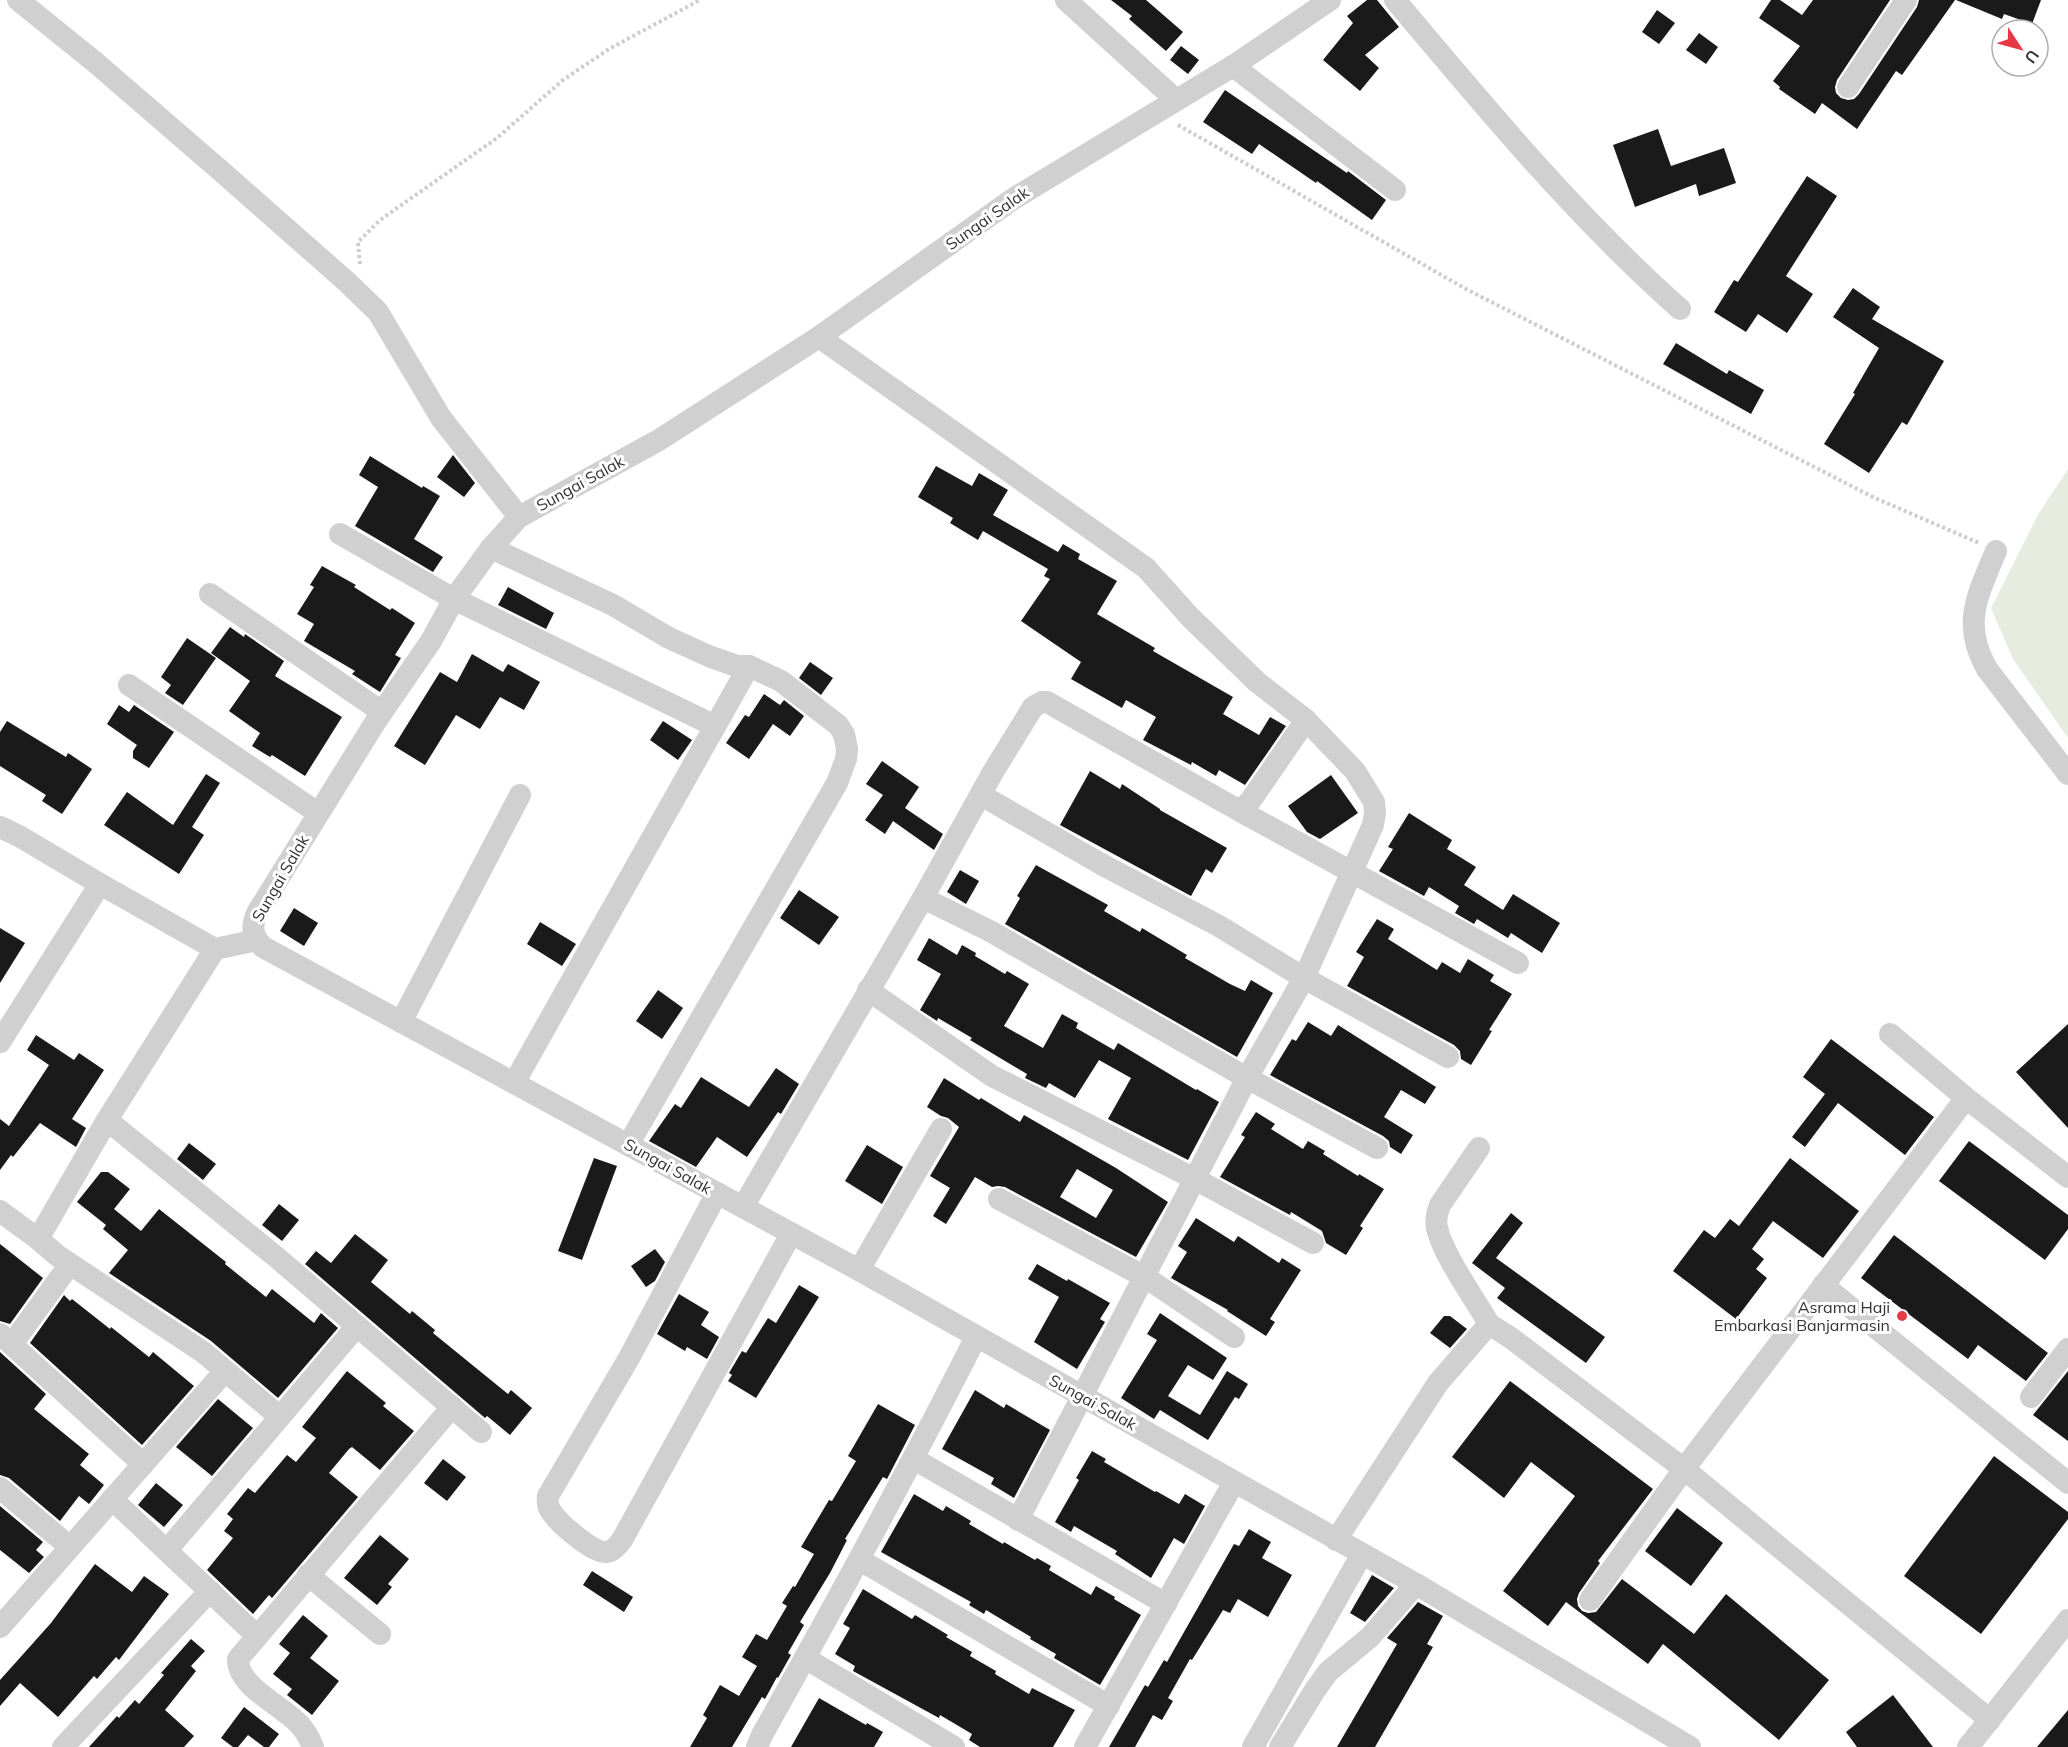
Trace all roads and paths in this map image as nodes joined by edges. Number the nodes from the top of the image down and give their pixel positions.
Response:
1 (18, 0) edge
2 (700, 0) edge
3 (1066, 0) edge
4 (1330, 0) edge
5 (1395, 0) edge
6 (1906, 0) edge
7 (1233, 66) junction
8 (1848, 87) dead end
9 (1176, 100) junction
10 (1156, 112) junction
11 (1395, 190) dead end
12 (363, 273) dead end
13 (1680, 309) dead end
14 (819, 337) junction
15 (519, 517) junction
16 (339, 534) dead end
17 (491, 548) junction
18 (1996, 551) joint
19 (210, 594) dead end
20 (454, 599) junction
21 (749, 666) junction
22 (129, 685) dead end
23 (382, 712) junction
24 (1306, 720) junction
25 (715, 726) junction
26 (2068, 774) edge
27 (520, 795) dead end
28 (981, 795) junction
29 (1240, 811) junction
30 (318, 813) junction
31 (0, 827) edge
32 (1351, 873) junction
33 (100, 884) junction
34 (923, 898) junction
35 (256, 940) junction
36 (216, 949) junction
37 (1518, 963) dead end
38 (1304, 978) junction
39 (868, 990) junction
40 (401, 1022) junction
41 (1890, 1034) dead end
42 (0, 1042) edge
43 (1448, 1057) dead end
44 (1247, 1078) junction
45 (514, 1083) junction
46 (1966, 1098) junction
47 (107, 1120) junction
48 (941, 1129) dead end
49 (628, 1145) junction
50 (1377, 1148) dead end
51 (1479, 1148) dead end
52 (2068, 1177) edge
53 (1195, 1179) junction
54 (717, 1193) junction
55 (999, 1199) dead end
56 (743, 1207) junction
57 (0, 1211) edge
58 (791, 1234) junction
59 (38, 1239) junction
60 (1313, 1243) dead end
61 (70, 1264) junction
62 (859, 1270) junction
63 (1144, 1277) junction
64 (1823, 1285) junction
65 (1490, 1324) junction
66 (357, 1326) junction
67 (976, 1337) junction
68 (1234, 1337) dead end
69 (6, 1339) edge
70 (2068, 1349) edge
71 (225, 1371) junction
72 (1082, 1396) junction
73 (2031, 1397) dead end
74 (452, 1407) junction
75 (280, 1417) junction
76 (481, 1432) dead end
77 (914, 1459) junction
78 (143, 1464) junction
79 (1684, 1469) junction
80 (1234, 1482) junction
81 (2068, 1483) edge
82 (0, 1488) edge
83 (112, 1499) junction
84 (1018, 1520) junction
85 (1336, 1540) junction
86 (70, 1547) junction
87 (167, 1550) junction
88 (1362, 1554) junction
89 (860, 1560) junction
90 (308, 1575) junction
91 (1416, 1584) junction
92 (210, 1591) junction
93 (1590, 1600) dead end
94 (1166, 1604) junction
95 (2068, 1620) edge
96 (0, 1627) edge
97 (380, 1634) dead end
98 (257, 1636) junction
99 (805, 1658) junction
100 (1109, 1706) junction
101 (1990, 1720) junction
102 (63, 1747) edge
103 (313, 1747) edge
104 (757, 1747) edge
105 (954, 1747) edge
106 (1085, 1747) edge
107 (1253, 1747) edge
108 (1280, 1747) edge
109 (1690, 1747) edge
110 (1968, 1747) edge

1 - 15 street
2 - 12 path
3 - 9 street
4 - 7 street, Sungai Salak
5 - 13 street
6 - 8 street
7 - 9 street, Sungai Salak
7 - 11 street
9 - 10 street, Sungai Salak
10 - 14 street, Sungai Salak
10 - 18 path
14 - 15 street, Sungai Salak
14 - 24 street
15 - 17 street, Sungai Salak
16 - 20 street
17 - 20 street, Sungai Salak
17 - 21 street
18 - 26 street
19 - 23 street
20 - 23 street, Sungai Salak
20 - 25 street
21 - 25 street
21 - 49 street
22 - 30 street
23 - 30 street, Sungai Salak
24 - 29 street
24 - 32 street
25 - 45 street
27 - 40 street
28 - 29 street
28 - 34 street
28 - 38 street
29 - 32 street
30 - 35 street, Sungai Salak
31 - 33 street
32 - 37 street
32 - 38 street
33 - 36 street
33 - 42 street
34 - 39 street
34 - 44 street
35 - 36 street
35 - 40 street, Sungai Salak
36 - 47 street
38 - 43 street
38 - 44 street
39 - 53 street
39 - 56 street
40 - 45 street, Sungai Salak
41 - 46 street
44 - 50 street
44 - 53 street
45 - 49 street, Sungai Salak
46 - 52 street
46 - 64 street
47 - 59 street
47 - 66 street
48 - 62 street
49 - 54 street, Sungai Salak
51 - 65 street
53 - 60 street
53 - 63 street
54 - 56 street, Sungai Salak
54 - 58 street
55 - 63 street
56 - 58 street, Sungai Salak
57 - 59 street
58 - 62 street, Sungai Salak
59 - 61 street
61 - 69 street
61 - 71 street
62 - 67 street, Sungai Salak
63 - 68 street
63 - 72 street
64 - 79 street
64 - 81 street
65 - 79 street
65 - 85 street
66 - 74 street
66 - 75 street
67 - 72 street, Sungai Salak
67 - 77 street
69 - 78 street
70 - 73 street
71 - 75 street
71 - 78 street
72 - 80 street, Sungai Salak
72 - 84 street
74 - 76 street
74 - 90 street
75 - 87 street
77 - 84 street
77 - 89 street
78 - 83 street
79 - 93 street
79 - 101 street
80 - 85 street, Sungai Salak
80 - 94 street
82 - 86 street
83 - 86 street
83 - 87 street
84 - 94 street
85 - 88 street, Sungai Salak
86 - 96 street
87 - 92 street
88 - 91 street, Sungai Salak
88 - 107 street
89 - 99 street
89 - 100 street
90 - 97 street
90 - 98 street
91 - 108 street
91 - 109 street, Sungai Salak
92 - 98 street
92 - 102 street
94 - 100 street
95 - 101 street
98 - 103 street
99 - 104 street
99 - 105 street
100 - 106 street
101 - 110 street

